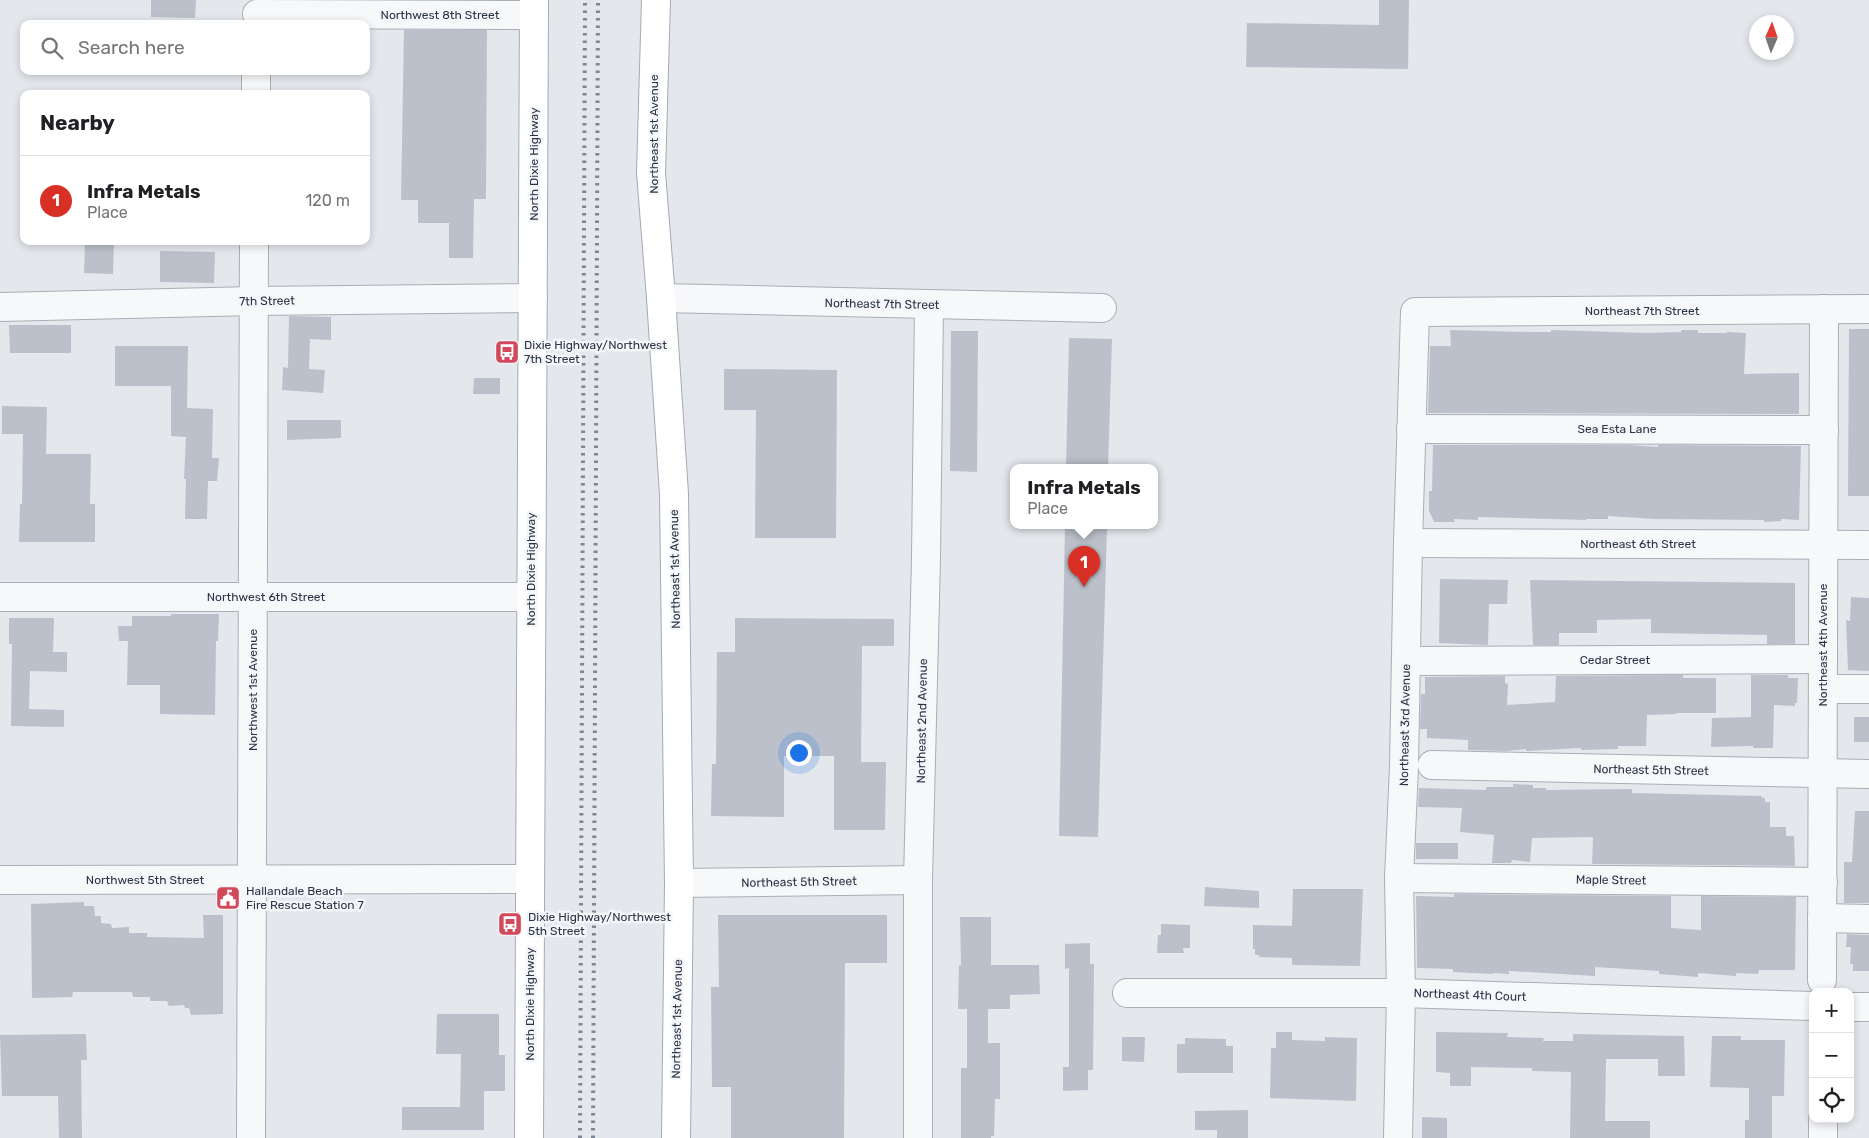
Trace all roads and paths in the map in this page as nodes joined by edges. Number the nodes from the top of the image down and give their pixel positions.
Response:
1 (656, 0) edge
2 (534, 8) edge
3 (257, 13) edge
4 (256, 75) edge
5 (256, 90) edge
6 (254, 245) edge
7 (533, 298) junction
8 (662, 298) junction
9 (254, 301) junction
10 (929, 305) junction
11 (0, 307) edge
12 (1102, 308) dead end
13 (1824, 309) junction
14 (1869, 309) edge
15 (1415, 312) joint
16 (1411, 429) junction
17 (1824, 430) junction
18 (1408, 543) junction
19 (1824, 545) junction
20 (1869, 545) edge
21 (0, 597) edge
22 (253, 597) junction
23 (532, 597) junction
24 (1823, 659) junction
25 (1406, 661) junction
26 (1823, 689) junction
27 (1869, 689) edge
28 (1432, 766) dead end
29 (1823, 774) junction
30 (1869, 774) edge
31 (1399, 878) junction
32 (0, 880) edge
33 (253, 880) junction
34 (530, 880) junction
35 (918, 880) junction
36 (1823, 882) junction
37 (679, 883) junction
38 (1822, 918) junction
39 (1869, 919) edge
40 (1822, 980) dead end
41 (1128, 993) dead end
42 (1401, 993) junction
43 (1809, 1006) edge
44 (1854, 1007) edge
45 (1869, 1007) edge
46 (1823, 1123) edge
47 (251, 1138) edge
48 (529, 1138) edge
49 (676, 1138) edge
50 (918, 1138) edge
51 (1398, 1138) edge
52 (1823, 1138) edge

1 - 8 main road, Northeast 1st Avenue
2 - 3 street, Northwest 8th Street
2 - 7 main road, North Dixie Highway
4 - 5 street
6 - 9 street, Northwest 1st Avenue
7 - 9 street, 7th Street
7 - 23 main road, North Dixie Highway
8 - 10 street, Northeast 7th Street
8 - 37 main road, Northeast 1st Avenue
9 - 11 street, 7th Street
9 - 22 street, Northwest 1st Avenue
10 - 12 street, Northeast 7th Street
10 - 35 street, Northeast 2nd Avenue
13 - 14 street, Northeast 7th Street
13 - 15 street, Northeast 7th Street
13 - 17 street, Northeast 4th Avenue
15 - 16 street, Northeast 3rd Avenue
16 - 17 street, Sea Esta Lane
16 - 18 street, Northeast 3rd Avenue
17 - 19 street, Northeast 4th Avenue
18 - 19 street, Northeast 6th Street
18 - 25 street, Northeast 3rd Avenue
19 - 20 street, Northeast 6th Street
19 - 24 street, Northeast 4th Avenue
21 - 22 street, Northwest 6th Street
22 - 23 street, Northwest 6th Street
22 - 33 street, Northwest 1st Avenue
23 - 34 main road, North Dixie Highway
24 - 25 street, Cedar Street
24 - 26 street, Northeast 4th Avenue
25 - 31 street, Northeast 3rd Avenue
26 - 27 street
26 - 29 street, Northeast 4th Avenue
28 - 29 street, Northeast 5th Street
29 - 30 street, Northeast 5th Street
29 - 36 street, Northeast 4th Avenue
31 - 36 street, Maple Street
31 - 42 street, Northeast 3rd Avenue
32 - 33 street, Northwest 5th Street
33 - 34 street, Northwest 5th Street
33 - 47 street, Northwest 1st Avenue
34 - 48 main road, North Dixie Highway
35 - 37 street, Northeast 5th Street
35 - 50 street, Northeast 2nd Avenue
36 - 38 street, Northeast 4th Avenue
37 - 49 main road, Northeast 1st Avenue
38 - 39 street
38 - 40 street, Northeast 4th Avenue
41 - 42 street, Northeast 4th Court
42 - 43 street, Northeast 4th Court
42 - 51 street, Northeast 3rd Avenue
44 - 45 street
46 - 52 street

